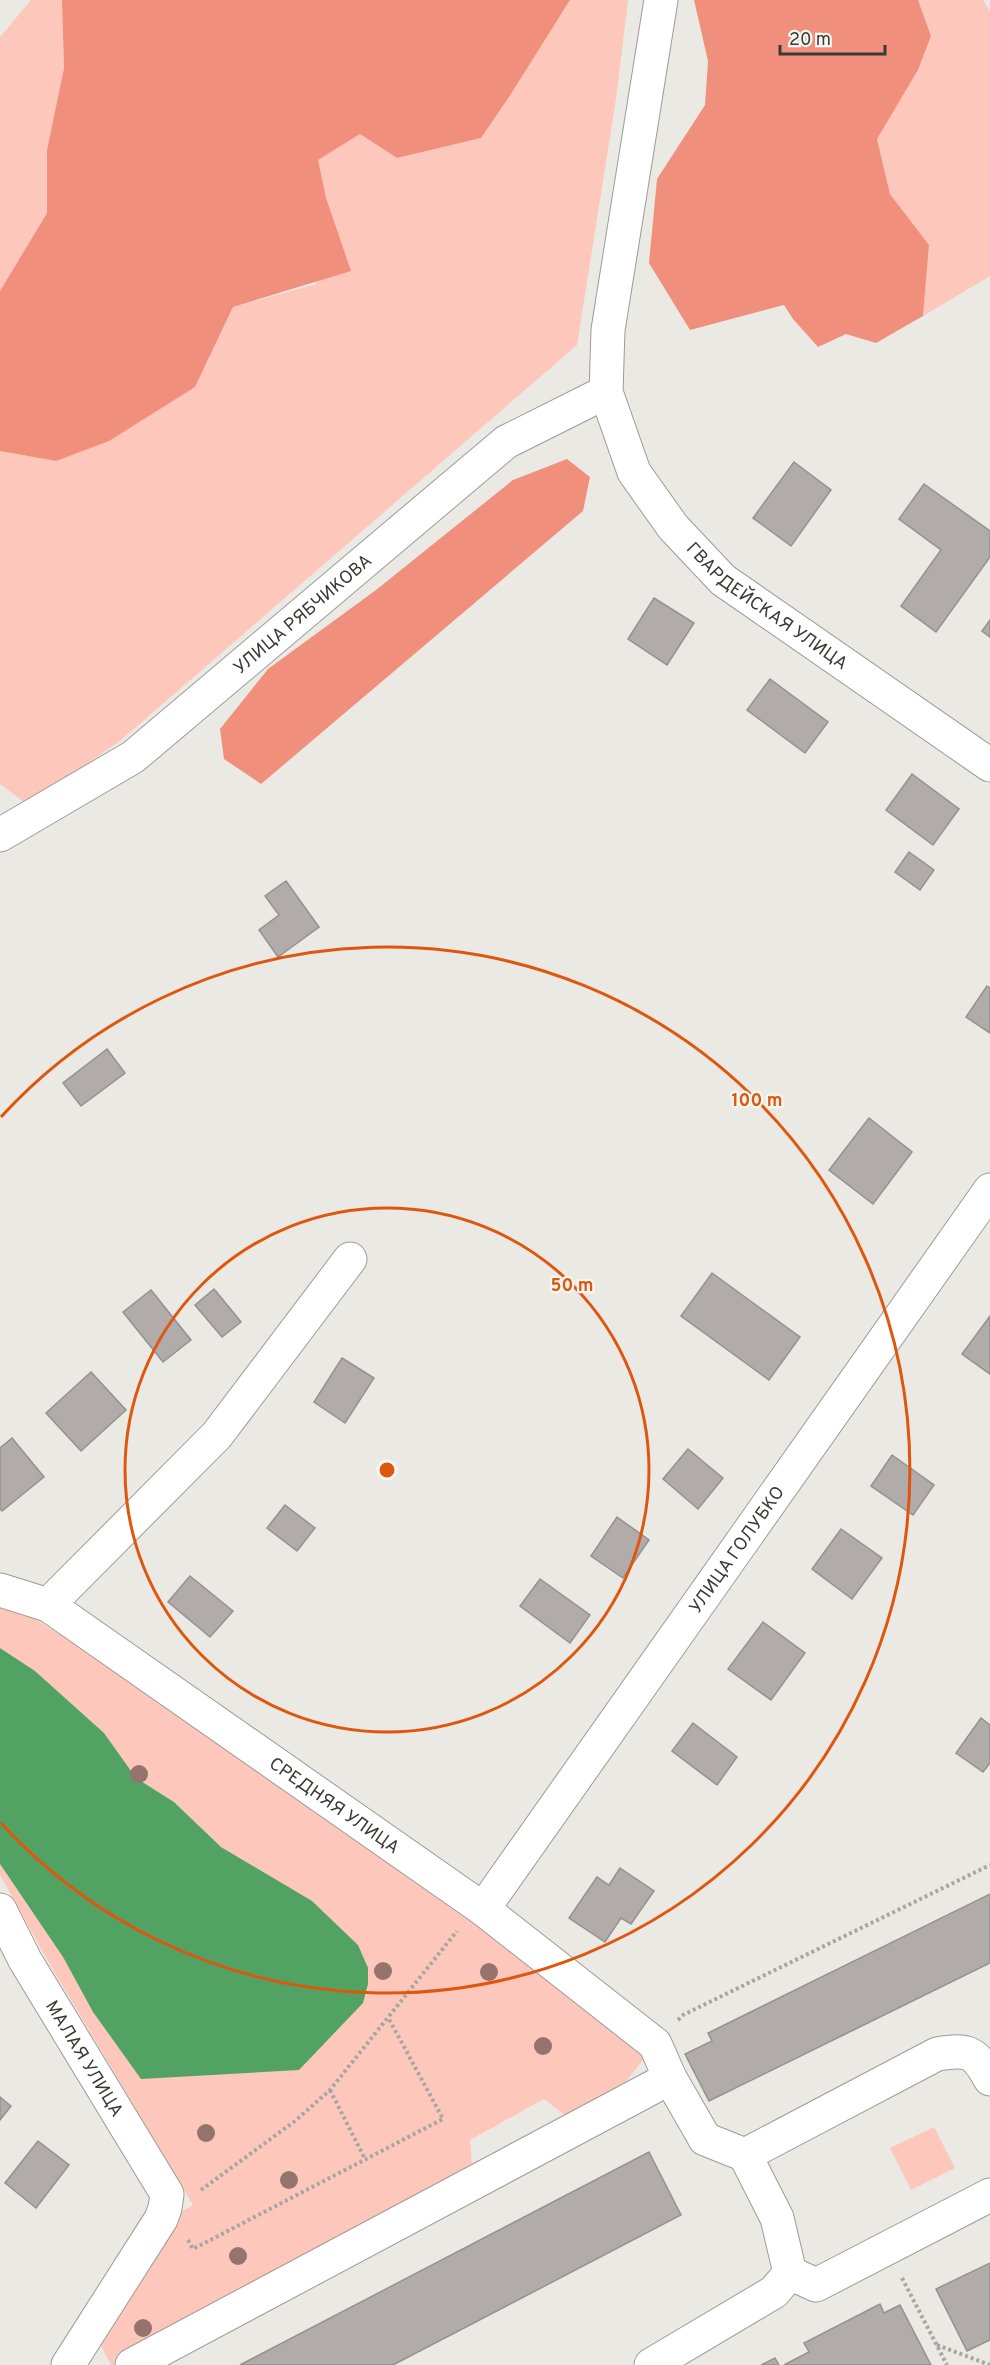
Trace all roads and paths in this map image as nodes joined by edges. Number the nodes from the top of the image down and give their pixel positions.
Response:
1 (661, 0) edge
2 (606, 392) junction
3 (990, 765) edge
4 (0, 835) edge
5 (990, 1190) edge
6 (350, 1259) dead end
7 (0, 1590) edge
8 (48, 1605) junction
9 (990, 1865) edge
10 (483, 1909) junction
11 (0, 1910) edge
12 (388, 2019) junction
13 (655, 2044) junction
14 (670, 2078) junction
15 (990, 2079) edge
16 (330, 2090) junction
17 (745, 2155) junction
18 (366, 2159) junction
19 (990, 2195) edge
20 (169, 2209) junction
21 (887, 2248) junction
22 (790, 2272) junction
23 (936, 2345) junction
24 (68, 2365) edge
25 (132, 2365) edge
26 (651, 2365) edge
27 (946, 2365) edge
28 (990, 2365) edge

1 - 2 street
2 - 3 street, ГВАРДЕЙСКАЯ УЛИЦА
2 - 4 street, УЛИЦА РЯБЧИКОВА
5 - 10 street, УЛИЦА ГОЛУБКО
6 - 8 street
7 - 8 street, СРЕДНЯЯ УЛИЦА
8 - 10 street, СРЕДНЯЯ УЛИЦА
9 - 13 path
10 - 12 path
10 - 13 street, СРЕДНЯЯ УЛИЦА
11 - 20 street, МАЛАЯ УЛИЦА
12 - 16 path
12 - 18 path
13 - 14 street
14 - 17 street
14 - 25 street
15 - 17 street
16 - 18 path
16 - 20 path
17 - 22 street
18 - 20 path
19 - 21 street
20 - 24 street
21 - 22 street
21 - 23 path
22 - 26 street
23 - 27 path
23 - 28 path

